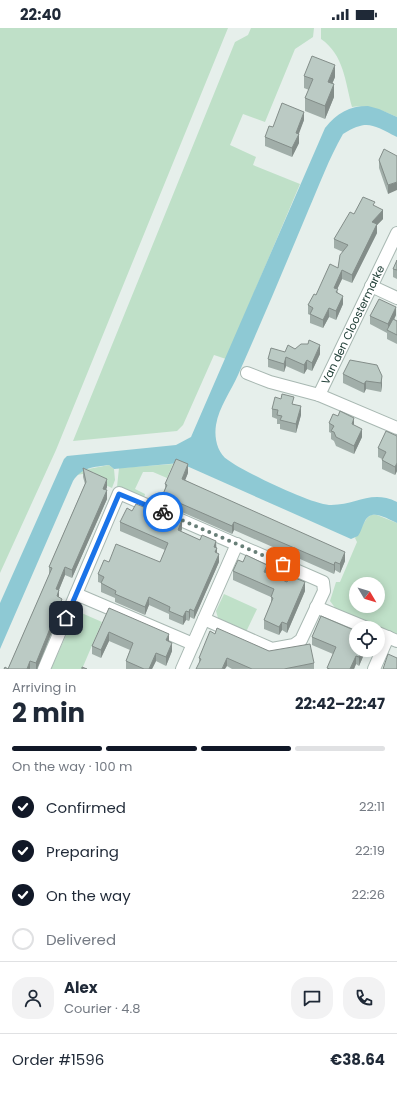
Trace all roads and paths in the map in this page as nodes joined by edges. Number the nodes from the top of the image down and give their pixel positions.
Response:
1 (397, 233) edge
2 (372, 286) junction
3 (397, 298) edge
4 (247, 373) dead end
5 (319, 395) junction
6 (397, 428) edge
7 (237, 544) junction
8 (76, 594) junction
9 (316, 606) junction
10 (204, 619) junction
11 (351, 621) edge
12 (388, 637) edge
13 (193, 644) junction
14 (44, 669) edge
15 (182, 669) edge
16 (374, 669) edge

1 - 2 street, Van den Cloostermarke
2 - 3 street
2 - 5 street, Van den Cloostermarke
4 - 5 street
5 - 6 street
7 - 8 street
7 - 9 street
7 - 10 street
8 - 13 street
8 - 14 street
9 - 10 street
9 - 11 street
10 - 13 street
12 - 16 street
13 - 15 street

